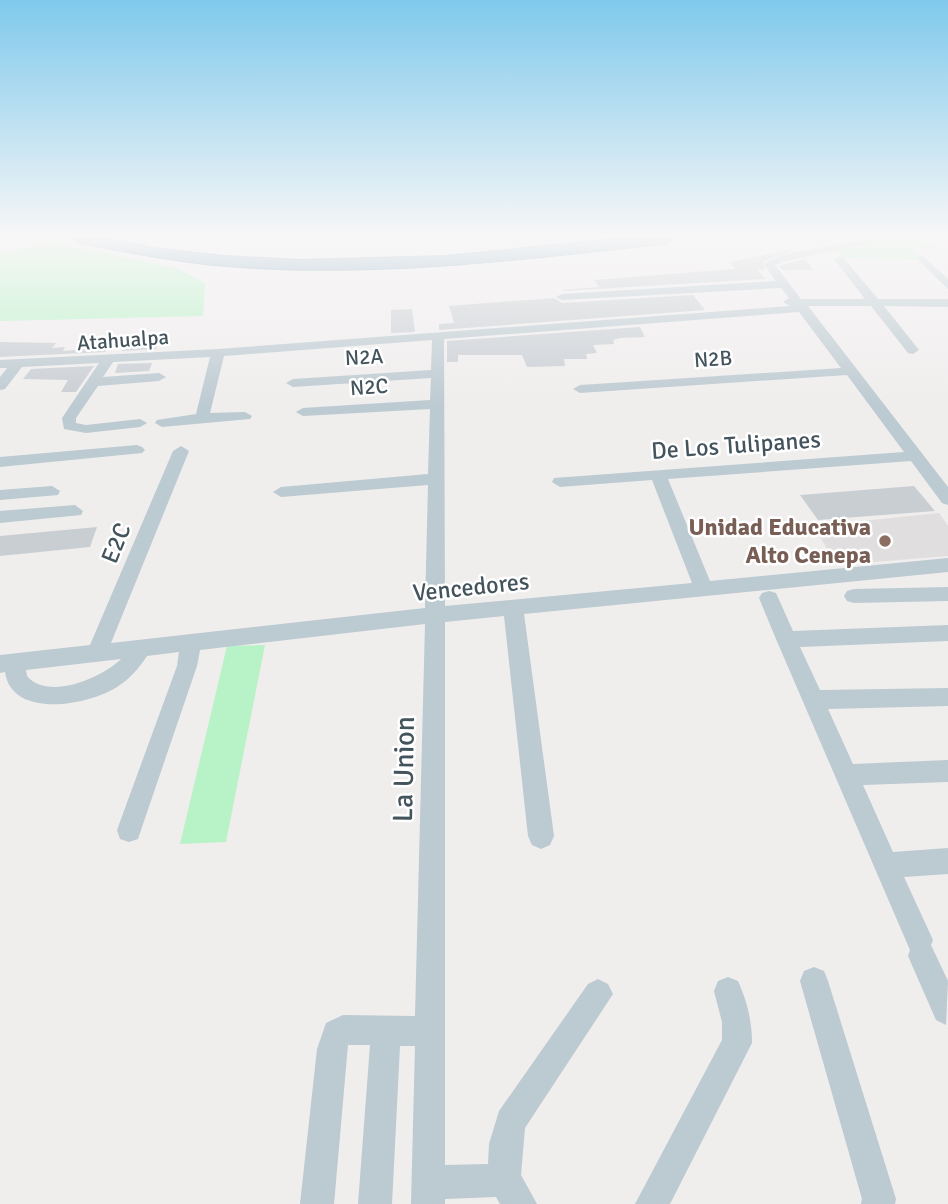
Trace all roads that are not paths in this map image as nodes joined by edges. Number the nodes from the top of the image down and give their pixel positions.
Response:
1 (610, 294) edge
2 (793, 294) edge
3 (868, 294) edge
4 (562, 297) dead end
5 (874, 302) junction
6 (948, 303) edge
7 (801, 305) junction
8 (438, 335) junction
9 (914, 350) dead end
10 (218, 353) junction
11 (108, 360) junction
12 (0, 364) edge
13 (17, 364) junction
14 (850, 371) junction
15 (437, 374) junction
16 (159, 377) dead end
17 (93, 382) junction
18 (293, 383) dead end
19 (0, 386) edge
20 (580, 389) dead end
21 (437, 404) junction
22 (303, 412) dead end
23 (245, 416) dead end
24 (202, 418) junction
25 (140, 423) dead end
26 (162, 423) dead end
27 (137, 450) dead end
28 (181, 451) dead end
29 (0, 463) edge
30 (920, 463) junction
31 (948, 469) edge
32 (659, 477) dead end
33 (435, 479) junction
34 (560, 482) dead end
35 (52, 491) dead end
36 (281, 492) dead end
37 (0, 495) edge
38 (948, 499) edge
39 (75, 511) dead end
40 (0, 517) edge
41 (941, 565) edge
42 (948, 587) edge
43 (704, 590) junction
44 (948, 594) edge
45 (854, 596) dead end
46 (769, 598) dead end
47 (513, 607) junction
48 (434, 615) junction
49 (948, 633) edge
50 (786, 639) junction
51 (191, 642) junction
52 (141, 648) junction
53 (97, 653) junction
54 (8, 663) edge
55 (948, 697) edge
56 (812, 700) junction
57 (948, 771) edge
58 (845, 775) junction
59 (129, 830) dead end
60 (541, 836) dead end
61 (948, 861) edge
62 (885, 865) junction
63 (814, 981) dead end
64 (728, 991) dead end
65 (598, 994) dead end
66 (947, 1012) edge
67 (386, 1031) junction
68 (430, 1031) junction
69 (512, 1192) edge
70 (428, 1193) edge
71 (317, 1204) edge
72 (375, 1204) edge
73 (652, 1204) edge
74 (878, 1204) edge

1 - 4 street
2 - 7 street
3 - 5 street
5 - 6 street, Atahualpa
5 - 7 street, Atahualpa
5 - 9 street
7 - 8 street, Atahualpa
7 - 14 street
8 - 10 street, Atahualpa
8 - 15 street, La Union
10 - 11 street, Atahualpa
10 - 24 street
11 - 13 street, Atahualpa
11 - 17 street
12 - 13 street, Atahualpa
13 - 19 street
14 - 20 street, N2B
14 - 30 street
15 - 18 street, N2A
15 - 21 street, La Union
16 - 17 street
17 - 25 street
21 - 22 street, N2C
21 - 33 street, La Union
23 - 24 street
24 - 26 street
27 - 29 street
28 - 53 street, E2C
30 - 31 street, De Los Tulipanes
30 - 34 street, De Los Tulipanes
30 - 38 street
32 - 43 street
33 - 36 street
33 - 48 street, La Union
35 - 37 street
39 - 40 street
41 - 42 street
41 - 43 street, Vencedores
43 - 47 street, Vencedores
44 - 45 street
46 - 50 street
47 - 48 street, Vencedores
47 - 60 street
48 - 51 street, Vencedores
48 - 68 street, La Union
49 - 50 street
50 - 56 street
51 - 52 street, Vencedores
51 - 59 street
52 - 53 street, Vencedores
52 - 54 street
53 - 54 street, Vencedores
55 - 56 street
56 - 58 street
57 - 58 street
58 - 62 street
61 - 62 street
62 - 66 street
63 - 74 street
64 - 73 street
65 - 69 street
67 - 68 street
67 - 71 street
67 - 72 street
68 - 70 street, La Union
69 - 70 street

